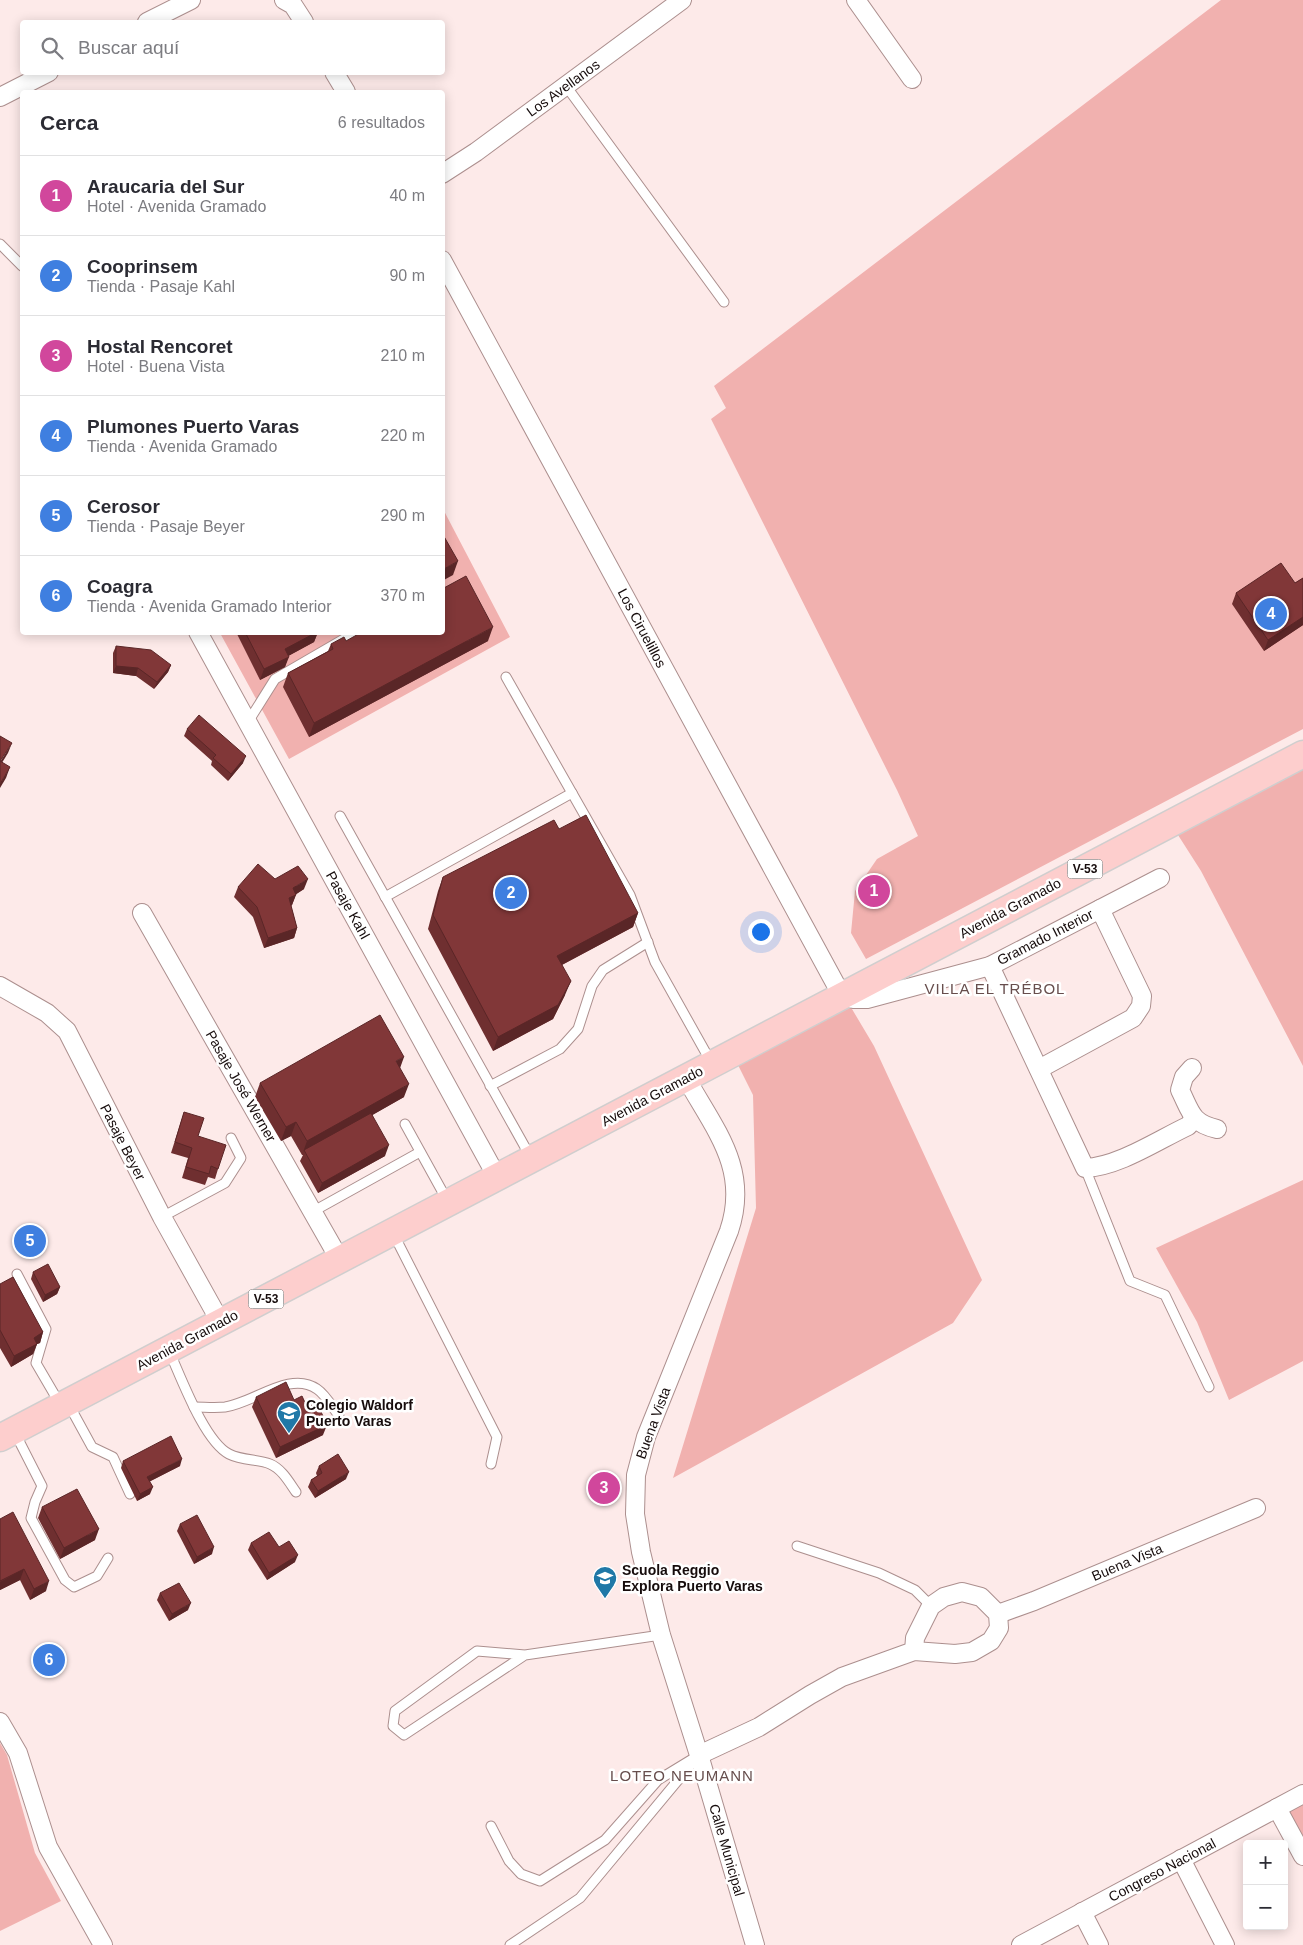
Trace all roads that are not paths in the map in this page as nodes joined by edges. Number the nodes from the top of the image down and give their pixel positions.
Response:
1 (191, 0) edge
2 (284, 0) edge
3 (682, 0) edge
4 (857, 0) edge
5 (151, 20) edge
6 (303, 20) edge
7 (43, 75) edge
8 (336, 75) edge
9 (912, 79) dead end
10 (566, 86) junction
11 (345, 90) edge
12 (0, 97) edge
13 (445, 172) edge
14 (0, 244) edge
15 (20, 264) edge
16 (445, 266) edge
17 (724, 302) dead end
18 (200, 635) edge
19 (351, 635) edge
20 (506, 677) dead end
21 (248, 722) junction
22 (1303, 754) edge
23 (572, 793) junction
24 (340, 816) dead end
25 (1160, 878) dead end
26 (385, 897) junction
27 (1100, 909) junction
28 (142, 913) dead end
29 (648, 942) junction
30 (990, 966) junction
31 (0, 986) edge
32 (842, 996) junction
33 (712, 1064) junction
34 (1192, 1068) dead end
35 (1039, 1069) junction
36 (686, 1078) junction
37 (490, 1086) junction
38 (1194, 1120) junction
39 (405, 1124) dead end
40 (1217, 1130) dead end
41 (231, 1138) dead end
42 (420, 1152) junction
43 (532, 1159) junction
44 (1085, 1168) junction
45 (497, 1177) junction
46 (449, 1203) junction
47 (312, 1212) junction
48 (162, 1217) junction
49 (393, 1232) junction
50 (340, 1260) junction
51 (17, 1274) dead end
52 (220, 1323) junction
53 (169, 1350) junction
54 (1209, 1387) dead end
55 (65, 1404) junction
56 (194, 1407) junction
57 (339, 1416) dead end
58 (7, 1435) edge
59 (491, 1464) dead end
60 (296, 1492) dead end
61 (130, 1494) dead end
62 (1256, 1508) dead end
63 (797, 1546) dead end
64 (108, 1558) dead end
65 (931, 1606) junction
66 (998, 1614) junction
67 (661, 1635) junction
68 (914, 1651) junction
69 (525, 1655) junction
70 (0, 1722) edge
71 (699, 1755) junction
72 (1303, 1794) edge
73 (1277, 1808) junction
74 (490, 1826) dead end
75 (1303, 1856) edge
76 (1181, 1859) junction
77 (1082, 1912) junction
78 (103, 1945) edge
79 (510, 1945) edge
80 (755, 1945) edge
81 (1021, 1945) edge
82 (1100, 1945) edge
83 (1225, 1945) edge

1 - 5 street
2 - 6 street
3 - 10 street, Los Avellanos
4 - 9 street
7 - 12 street
8 - 11 street
10 - 13 street, Los Avellanos
10 - 17 lane
14 - 15 lane
16 - 32 street, Los Ciruelillos
18 - 21 street, Pasaje Kahl
19 - 21 lane
20 - 23 lane
21 - 45 street, Pasaje Kahl
22 - 32 main road, Avenida Gramado / V-53
23 - 26 lane
23 - 29 lane
24 - 26 lane
25 - 27 street, Gramado Interior
26 - 37 lane
27 - 30 street, Gramado Interior
27 - 35 street, Gramado Interior
28 - 47 street, Pasaje José Werner
29 - 33 lane
29 - 37 lane
30 - 32 street, Gramado Interior
30 - 35 street, Gramado Interior
31 - 48 street, Pasaje Beyer
32 - 33 main road, Avenida Gramado / V-53
33 - 36 main road, Avenida Gramado / V-53
34 - 38 street
35 - 44 street, Gramado Interior
36 - 43 main road, Avenida Gramado / V-53
36 - 67 street, Buena Vista
37 - 43 lane
38 - 40 street
38 - 44 street
39 - 42 lane
41 - 48 lane
42 - 46 lane
42 - 47 lane
43 - 45 main road, Avenida Gramado / V-53
44 - 54 lane
45 - 46 main road, Avenida Gramado / V-53
46 - 49 main road, Avenida Gramado / V-53
47 - 50 street, Pasaje José Werner
48 - 52 street, Pasaje Beyer
49 - 50 main road, Avenida Gramado / V-53
49 - 59 lane
50 - 52 main road, Avenida Gramado / V-53
51 - 55 lane
52 - 53 main road, Avenida Gramado / V-53
53 - 55 main road, Avenida Gramado / V-53
53 - 56 lane
55 - 58 main road, Avenida Gramado / V-53
55 - 61 lane
56 - 57 lane
56 - 60 lane
58 - 64 lane
62 - 66 street, Buena Vista
63 - 65 lane
65 - 66 street
65 - 68 street
66 - 68 street
67 - 69 lane
67 - 71 street, Buena Vista
68 - 71 street
69 - 69 lane
70 - 78 street
71 - 74 lane
71 - 79 lane
71 - 80 street, Calle Municipal
72 - 73 street, Congreso Nacional
73 - 75 street
73 - 76 street, Congreso Nacional
76 - 77 street, Congreso Nacional
76 - 83 street
77 - 81 street, Congreso Nacional
77 - 82 street

